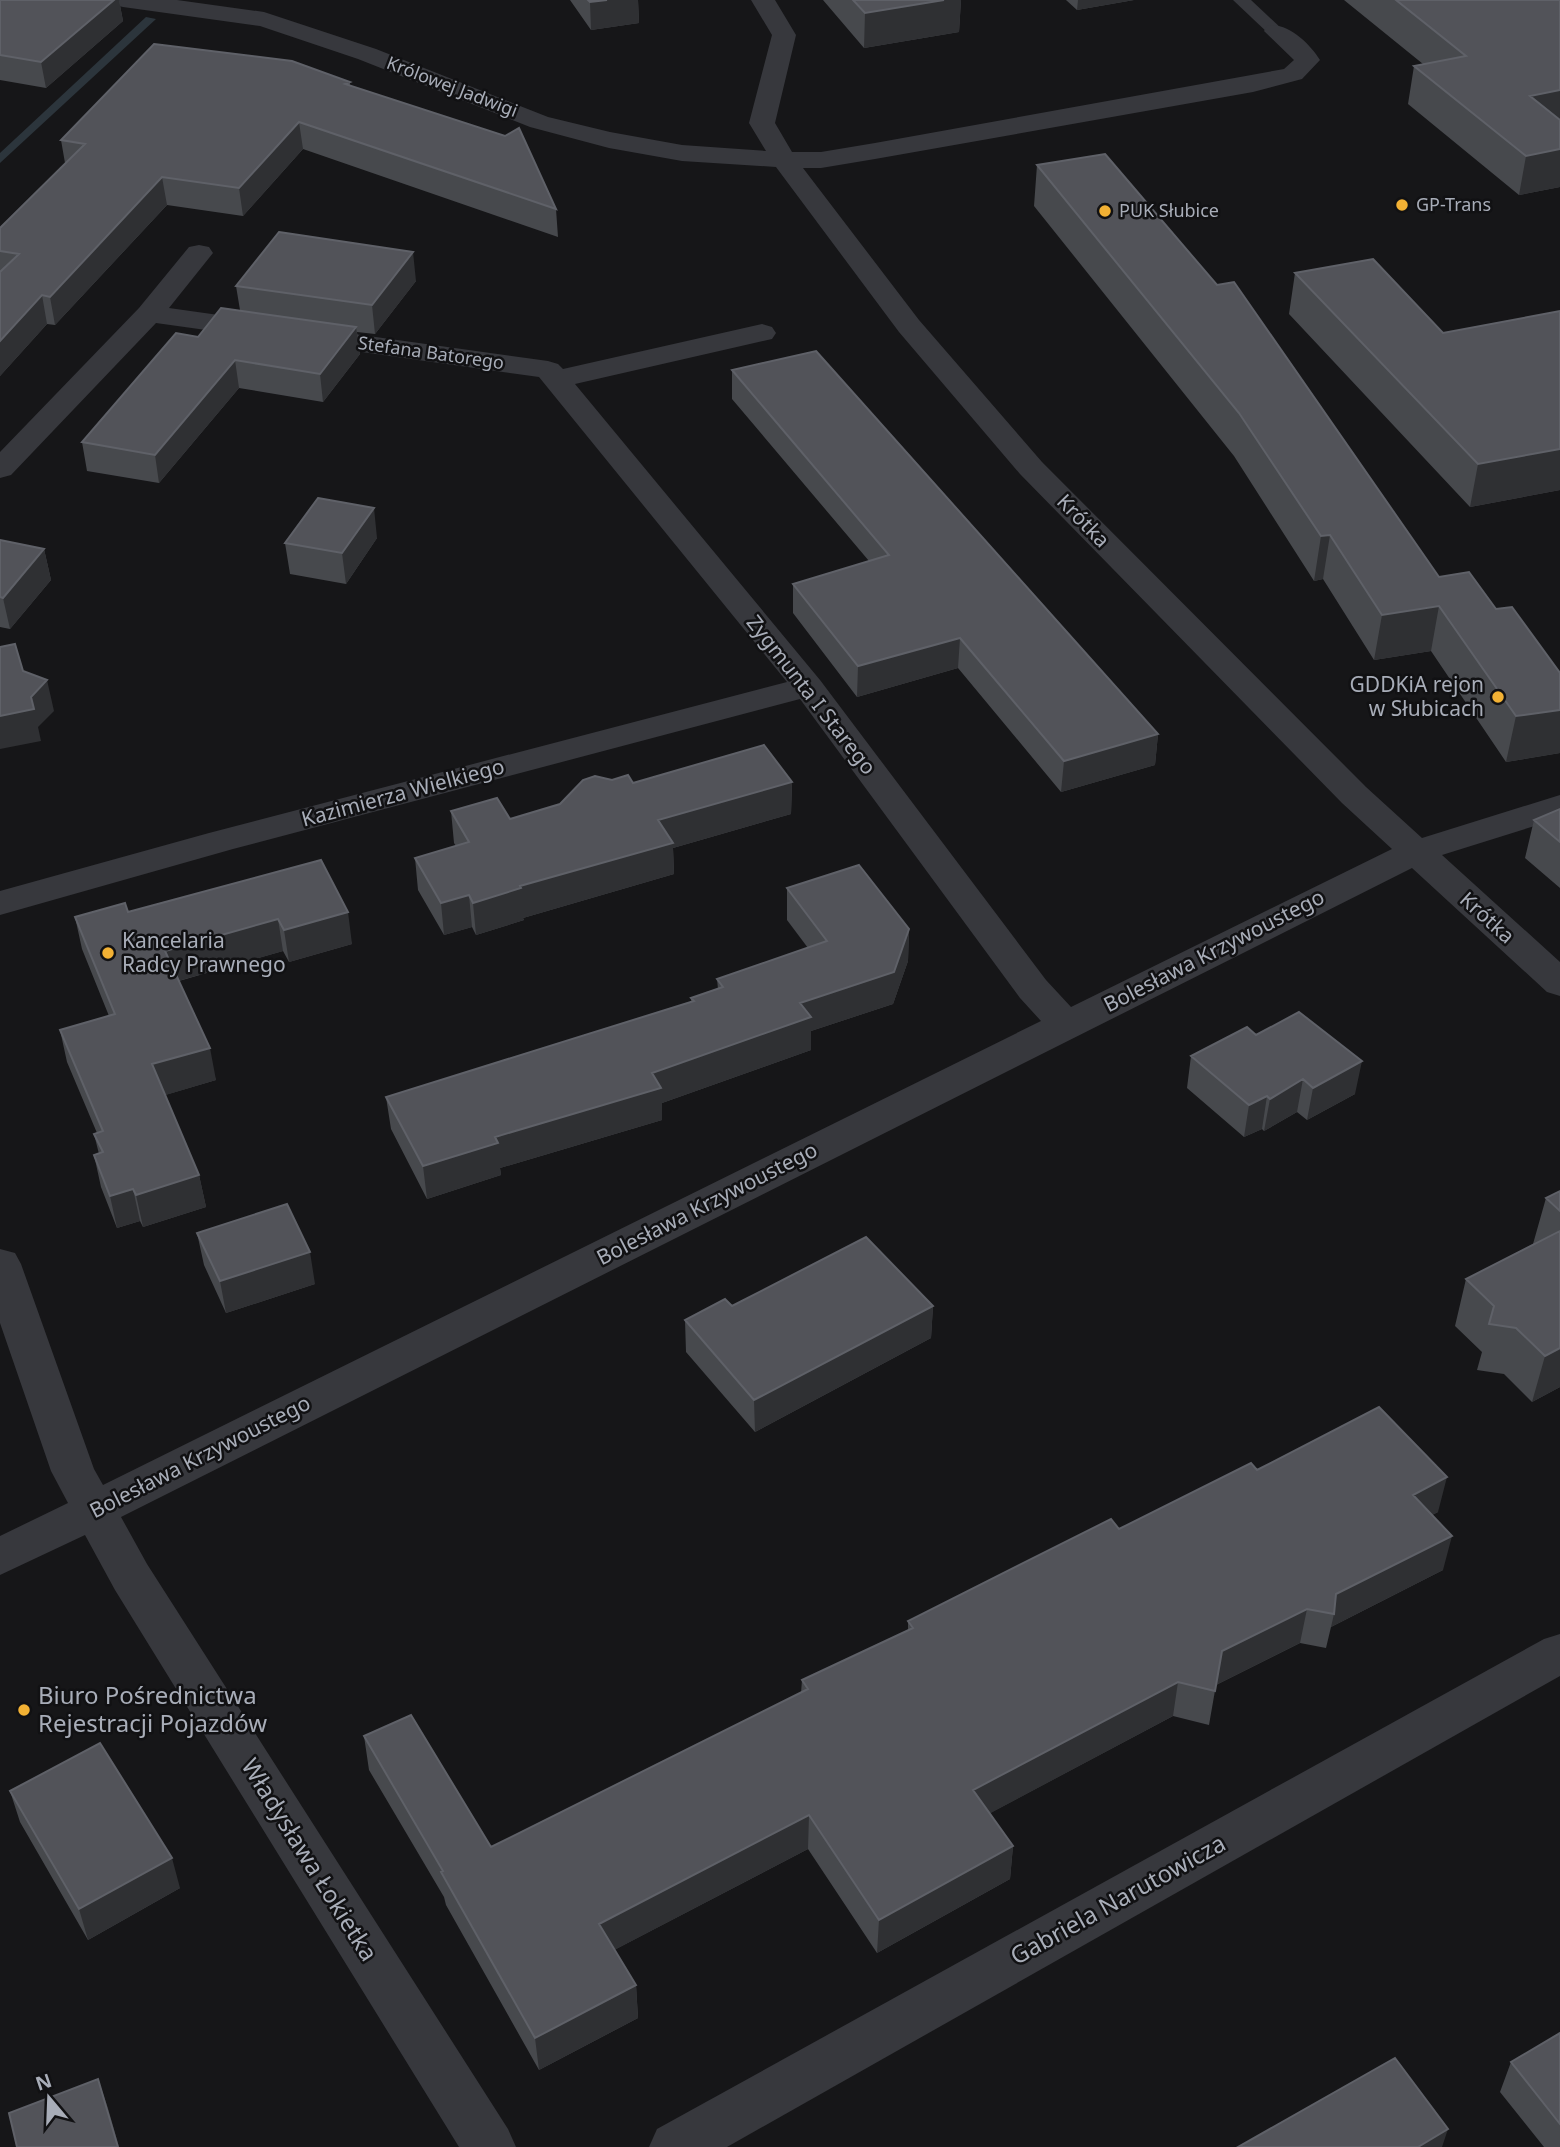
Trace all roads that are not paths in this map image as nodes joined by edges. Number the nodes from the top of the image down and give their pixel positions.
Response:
1 (123, 0) edge
2 (763, 0) edge
3 (1241, 0) edge
4 (1276, 31) joint
5 (784, 160) junction
6 (199, 253) dead end
7 (149, 314) junction
8 (762, 333) dead end
9 (551, 375) junction
10 (0, 469) edge
11 (808, 687) junction
12 (1560, 806) edge
13 (1415, 852) junction
14 (0, 904) edge
15 (1560, 983) edge
16 (1066, 1025) junction
17 (0, 1264) edge
18 (93, 1511) junction
19 (0, 1558) edge
20 (1560, 1653) edge
21 (489, 2147) edge
22 (676, 2147) edge

1 - 5 street, Królowej Jadwigi
2 - 5 street, Krótka
3 - 4 lane
4 - 5 street
5 - 13 street, Krótka
6 - 7 street
7 - 9 street, Stefana Batorego
7 - 10 street
8 - 9 street, Stefana Batorego
9 - 11 street, Zygmunta I Starego
11 - 14 street, Kazimierza Wielkiego
11 - 16 street, Zygmunta I Starego
12 - 13 street
13 - 15 street, Krótka
13 - 16 street, Bolesława Krzywoustego
16 - 18 street, Bolesława Krzywoustego
17 - 18 street, Władysława Łokietka
18 - 19 street, Bolesława Krzywoustego
18 - 21 street, Władysława Łokietka
20 - 22 street, Gabriela Narutowicza

